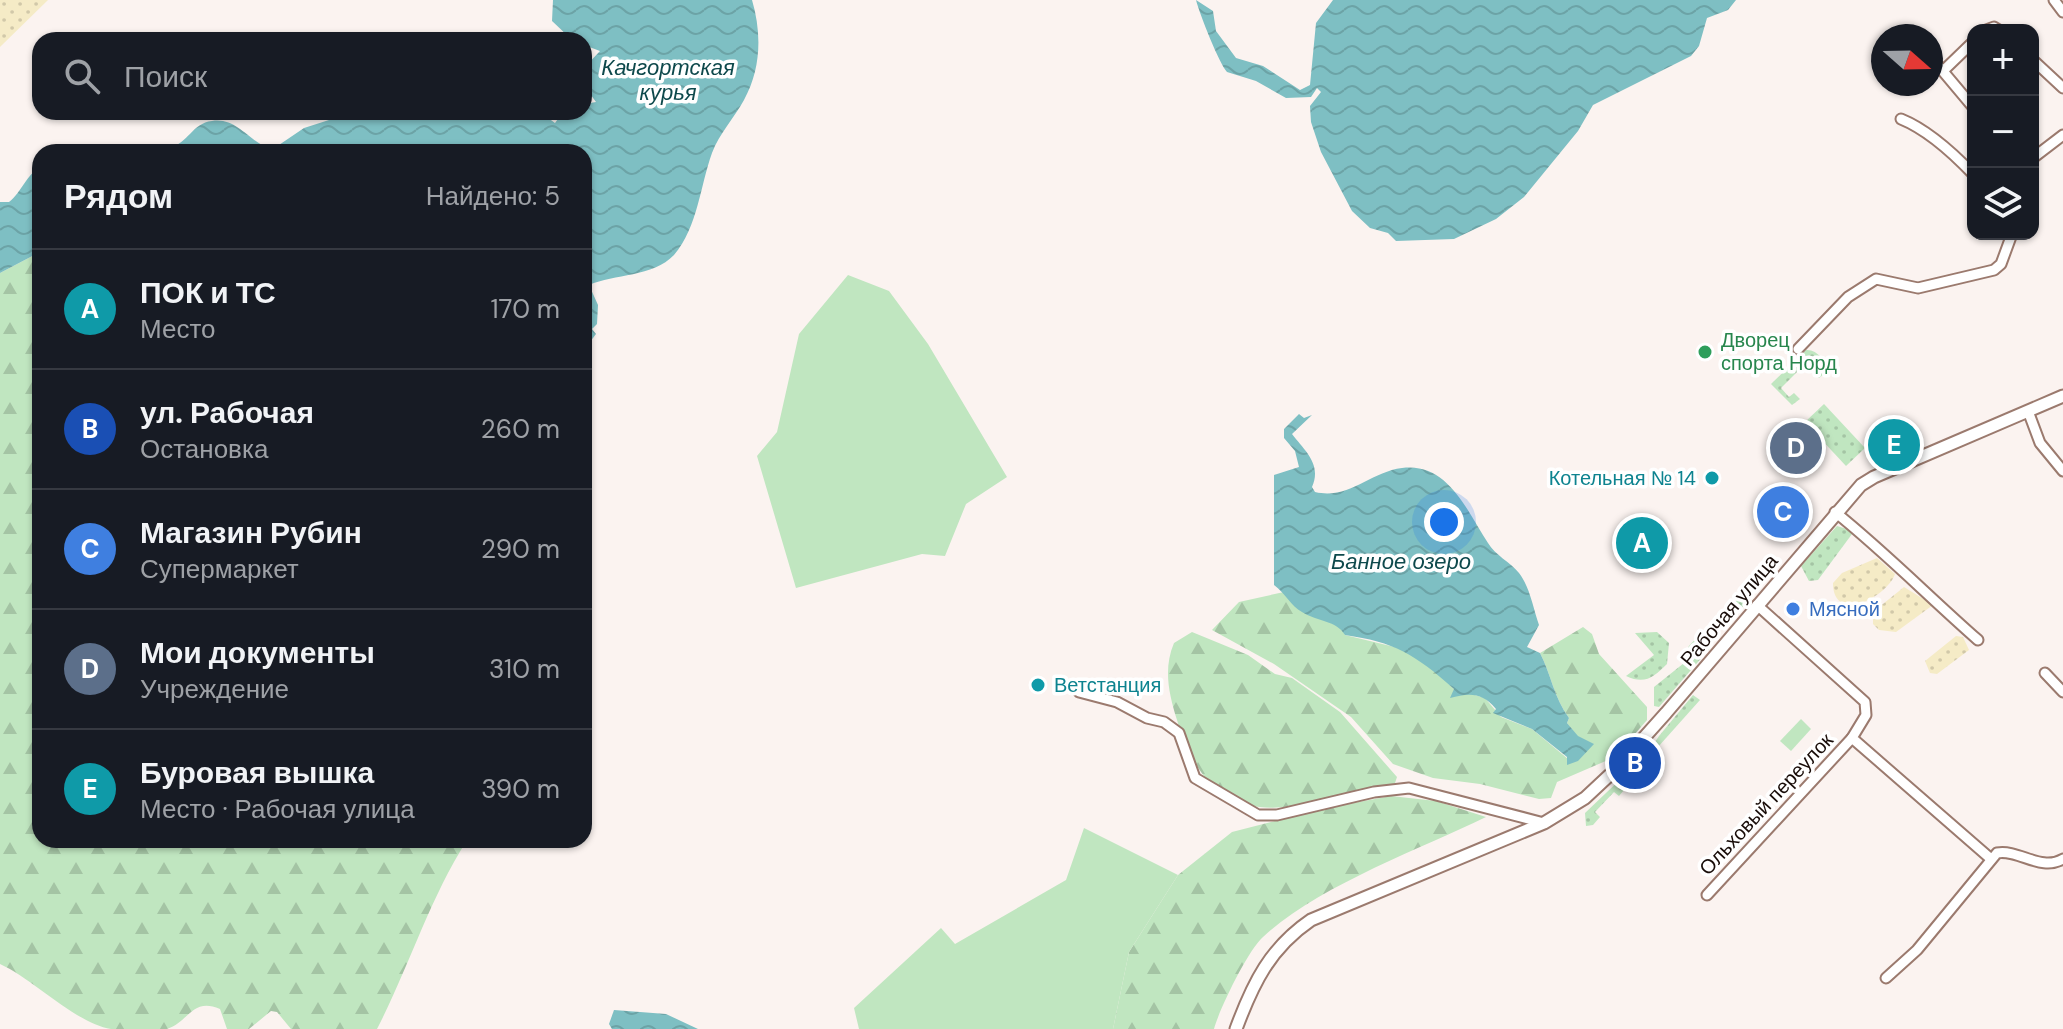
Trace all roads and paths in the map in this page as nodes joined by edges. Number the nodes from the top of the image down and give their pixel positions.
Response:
1 (2054, 0) edge
2 (2063, 12) edge
3 (1967, 47) edge
4 (2039, 66) edge
5 (2063, 88) edge
6 (1967, 100) edge
7 (1901, 119) dead end
8 (2063, 135) edge
9 (2039, 153) edge
10 (1967, 168) edge
11 (2010, 240) edge
12 (1798, 349) dead end
13 (2063, 396) edge
14 (2028, 411) junction
15 (2063, 471) edge
16 (1835, 512) junction
17 (1757, 605) junction
18 (1978, 640) dead end
19 (2045, 673) dead end
20 (1079, 692) dead end
21 (2063, 692) edge
22 (1852, 738) junction
23 (1544, 823) junction
24 (1991, 859) junction
25 (2063, 859) edge
26 (1707, 895) dead end
27 (1886, 978) dead end
28 (1236, 1029) edge

1 - 2 street
3 - 6 street
4 - 5 street
7 - 10 street
8 - 9 street
11 - 12 street
13 - 14 main road, Рабочая улица
14 - 15 street
14 - 16 main road, Рабочая улица
16 - 17 main road, Рабочая улица
16 - 18 street
17 - 22 street
17 - 23 main road, Рабочая улица
19 - 21 street
20 - 23 street
22 - 24 street
22 - 26 street, Ольховый переулок
23 - 28 main road, Рабочая улица
24 - 25 street
24 - 27 street

